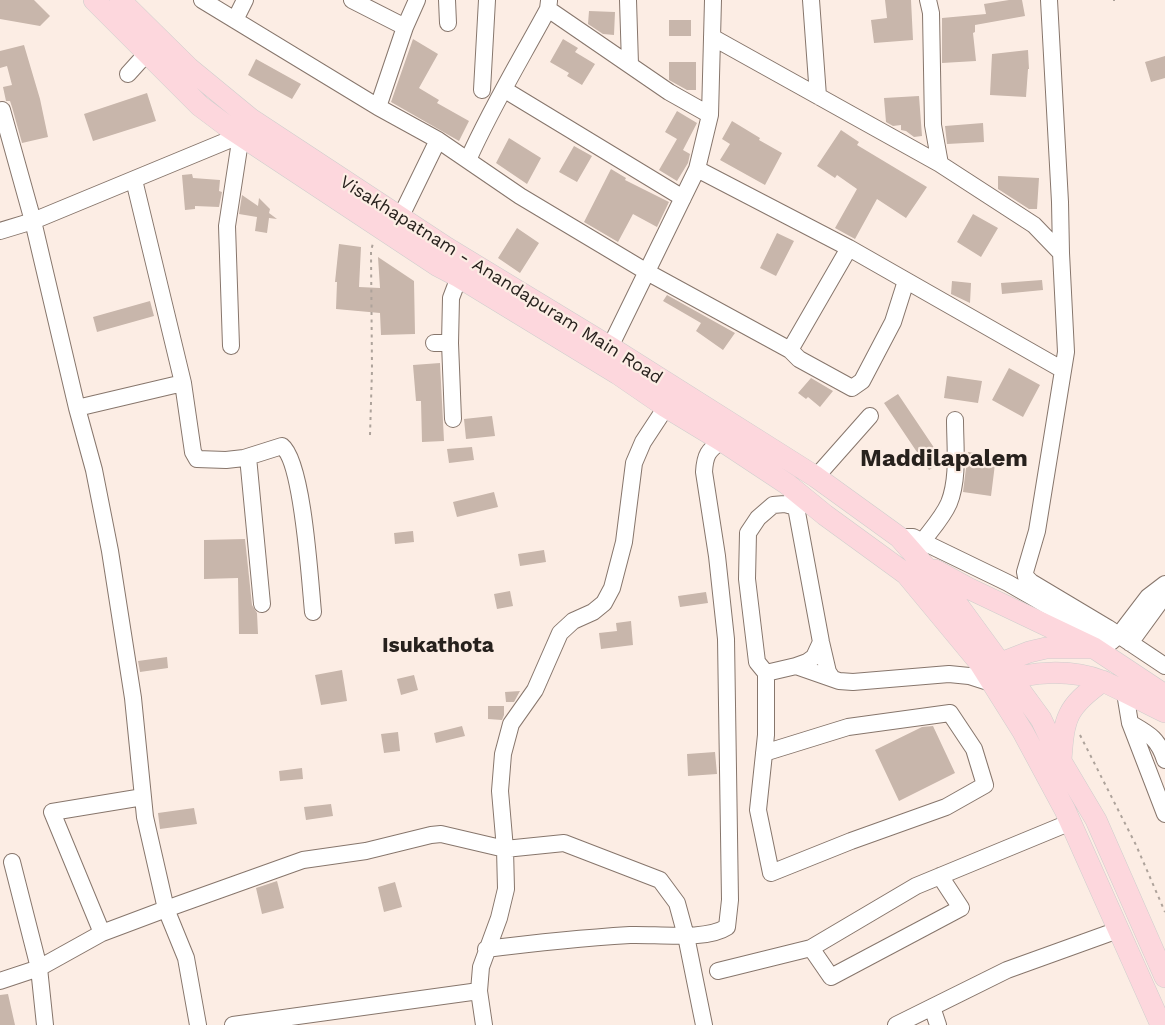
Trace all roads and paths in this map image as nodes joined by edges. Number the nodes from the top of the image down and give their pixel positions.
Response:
1 (94, 0) edge
2 (120, 0) edge
3 (202, 0) edge
4 (245, 0) edge
5 (352, 0) edge
6 (417, 0) edge
7 (447, 0) edge
8 (487, 0) edge
9 (628, 0) edge
10 (713, 0) edge
11 (812, 0) edge
12 (928, 0) edge
13 (1049, 0) edge
14 (549, 5) edge
15 (236, 20) junction
16 (448, 23) dead end
17 (405, 27) junction
18 (712, 37) junction
19 (147, 53) junction
20 (630, 64) junction
21 (128, 74) dead end
22 (482, 90) dead end
23 (504, 90) junction
24 (818, 96) junction
25 (378, 107) junction
26 (2, 110) dead end
27 (710, 115) junction
28 (246, 127) junction
29 (438, 140) junction
30 (468, 160) junction
31 (940, 164) junction
32 (697, 169) junction
33 (134, 180) junction
34 (683, 198) junction
35 (400, 218) junction
36 (33, 221) junction
37 (376, 225) junction
38 (0, 231) edge
39 (849, 248) junction
40 (1061, 253) junction
41 (647, 272) junction
42 (459, 277) junction
43 (906, 281) junction
44 (231, 346) dead end
45 (610, 347) junction
46 (790, 350) junction
47 (1064, 370) junction
48 (183, 383) junction
49 (666, 407) junction
50 (77, 408) junction
51 (870, 416) dead end
52 (453, 419) dead end
53 (955, 420) dead end
54 (370, 435) dead end
55 (722, 441) junction
56 (248, 457) junction
57 (816, 477) junction
58 (787, 484) junction
59 (796, 507) junction
60 (899, 537) junction
61 (922, 542) junction
62 (924, 564) junction
63 (1165, 584) edge
64 (1165, 595) edge
65 (262, 604) dead end
66 (313, 612) dead end
67 (821, 642) junction
68 (1114, 642) junction
69 (796, 666) junction
70 (1165, 666) edge
71 (766, 673) junction
72 (992, 674) junction
73 (832, 678) junction
74 (1165, 678) edge
75 (1103, 681) junction
76 (1125, 693) junction
77 (1165, 695) edge
78 (1165, 712) edge
79 (1130, 723) junction
80 (1079, 734) dead end
81 (764, 753) junction
82 (1165, 760) edge
83 (1061, 761) junction
84 (143, 797) junction
85 (1165, 814) edge
86 (1071, 822) junction
87 (505, 849) junction
88 (12, 862) dead end
89 (940, 876) junction
90 (166, 909) junction
91 (1165, 912) edge
92 (1118, 930) junction
93 (102, 933) junction
94 (686, 936) junction
95 (811, 948) junction
96 (486, 949) junction
97 (39, 968) junction
98 (718, 971) dead end
99 (1165, 977) edge
100 (0, 981) edge
101 (479, 991) junction
102 (932, 1007) junction
103 (254, 1023) edge
104 (45, 1025) edge
105 (198, 1025) edge
106 (233, 1025) edge
107 (484, 1025) edge
108 (704, 1025) edge
109 (896, 1025) edge
110 (938, 1025) edge
111 (1161, 1025) edge

1 - 19 main road, Visakhapatnam - Anandapuram Main Road
2 - 28 main road, Visakhapatnam - Anandapuram Main Road
3 - 15 street
4 - 15 street
5 - 17 street
6 - 17 street
7 - 16 street
8 - 22 street
9 - 20 street
10 - 18 street
11 - 24 street
12 - 31 street
13 - 40 street
14 - 20 street
14 - 23 street
15 - 25 street
17 - 25 street
18 - 24 street
18 - 27 street
19 - 21 street
19 - 28 main road, Visakhapatnam - Anandapuram Main Road
20 - 27 street
23 - 30 street
23 - 34 street
24 - 31 street
25 - 29 street
26 - 36 street
27 - 32 street
28 - 33 street
28 - 35 main road, Visakhapatnam - Anandapuram Main Road
28 - 37 main road, Visakhapatnam - Anandapuram Main Road
28 - 44 street
29 - 30 street
29 - 35 street
30 - 41 street
31 - 40 street
32 - 34 street
32 - 39 street
33 - 36 street
33 - 48 street
34 - 41 street
35 - 45 main road, Visakhapatnam - Anandapuram Main Road
36 - 38 street
36 - 50 street
37 - 42 main road, Visakhapatnam - Anandapuram Main Road
37 - 54 path
39 - 43 street
39 - 46 street
40 - 47 street
41 - 45 street
41 - 46 street
42 - 49 main road, Visakhapatnam - Anandapuram Main Road
42 - 52 street
43 - 46 street
43 - 47 street
45 - 57 main road, Visakhapatnam - Anandapuram Main Road
47 - 68 street
48 - 50 street
48 - 56 street
49 - 55 main road, Visakhapatnam - Anandapuram Main Road
49 - 87 street
50 - 84 street
51 - 57 street
53 - 61 street
55 - 58 main road, Visakhapatnam - Anandapuram Main Road
55 - 94 street
56 - 65 street
56 - 66 street
57 - 60 main road, Visakhapatnam - Anandapuram Main Road
58 - 59 street
58 - 72 main road, Visakhapatnam - Anandapuram Main Road
59 - 67 street
59 - 71 street
60 - 61 street
60 - 62 main road, Visakhapatnam - Anandapuram Main Road
61 - 68 street
62 - 68 main road
62 - 72 main road, Visakhapatnam - Anandapuram Main Road
63 - 68 street
64 - 68 street
67 - 69 street
67 - 73 street
68 - 70 street
68 - 72 main road
68 - 74 main road
68 - 77 main road
69 - 71 street
69 - 73 street
71 - 81 street
72 - 73 street
72 - 75 main road
72 - 83 main road
72 - 86 main road
75 - 76 main road
75 - 83 main road
76 - 78 main road
76 - 79 street
79 - 82 street
79 - 85 street
80 - 91 path
81 - 81 street
83 - 99 main road
84 - 90 street
84 - 93 street
86 - 89 street
86 - 92 main road
87 - 90 street
87 - 94 street
87 - 96 street
88 - 97 street
89 - 95 street
89 - 95 street
90 - 93 street
90 - 105 street
92 - 102 street
92 - 111 main road
93 - 97 street
94 - 96 street
94 - 108 street
95 - 98 street
96 - 101 street
97 - 100 street
97 - 104 street
101 - 103 street
101 - 107 street
102 - 109 street
102 - 110 street
103 - 106 street

